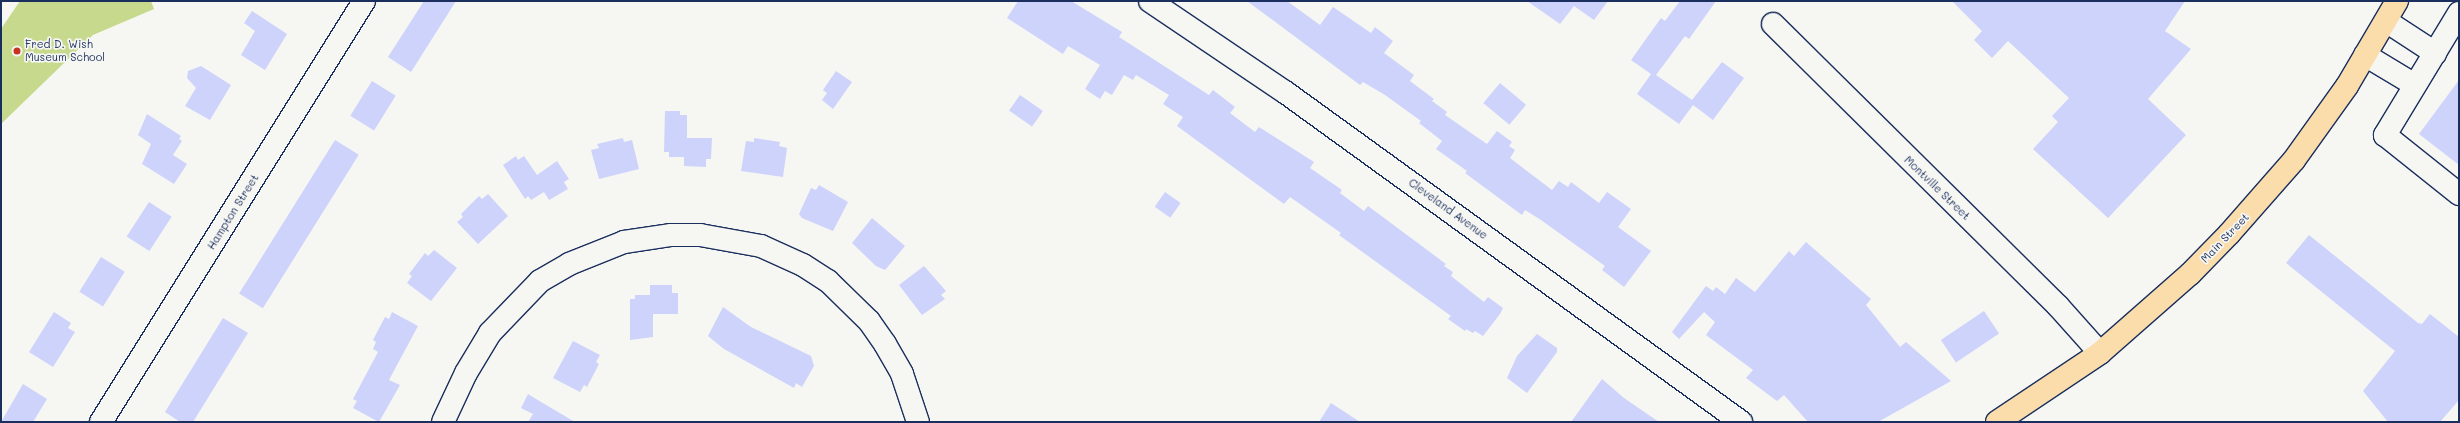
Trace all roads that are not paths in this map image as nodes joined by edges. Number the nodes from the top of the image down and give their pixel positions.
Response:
1 (364, 1) edge
2 (1150, 1) edge
3 (2397, 1) edge
4 (2459, 13) edge
5 (2386, 21) junction
6 (1773, 24) dead end
7 (2435, 53) junction
8 (2365, 55) junction
9 (2415, 85) junction
10 (2459, 194) edge
11 (2100, 353) junction
12 (101, 422) edge
13 (443, 422) edge
14 (918, 422) edge
15 (1741, 422) edge
16 (1997, 422) edge

1 - 12 street, Hampton Street
2 - 15 street, Cleveland Avenue
3 - 5 main road, Main Street
4 - 7 street
5 - 7 street
5 - 8 main road, Main Street
6 - 11 street, Montville Street
7 - 9 street
8 - 9 street
8 - 11 main road, Main Street
9 - 10 street
11 - 16 main road, Main Street
13 - 14 street

